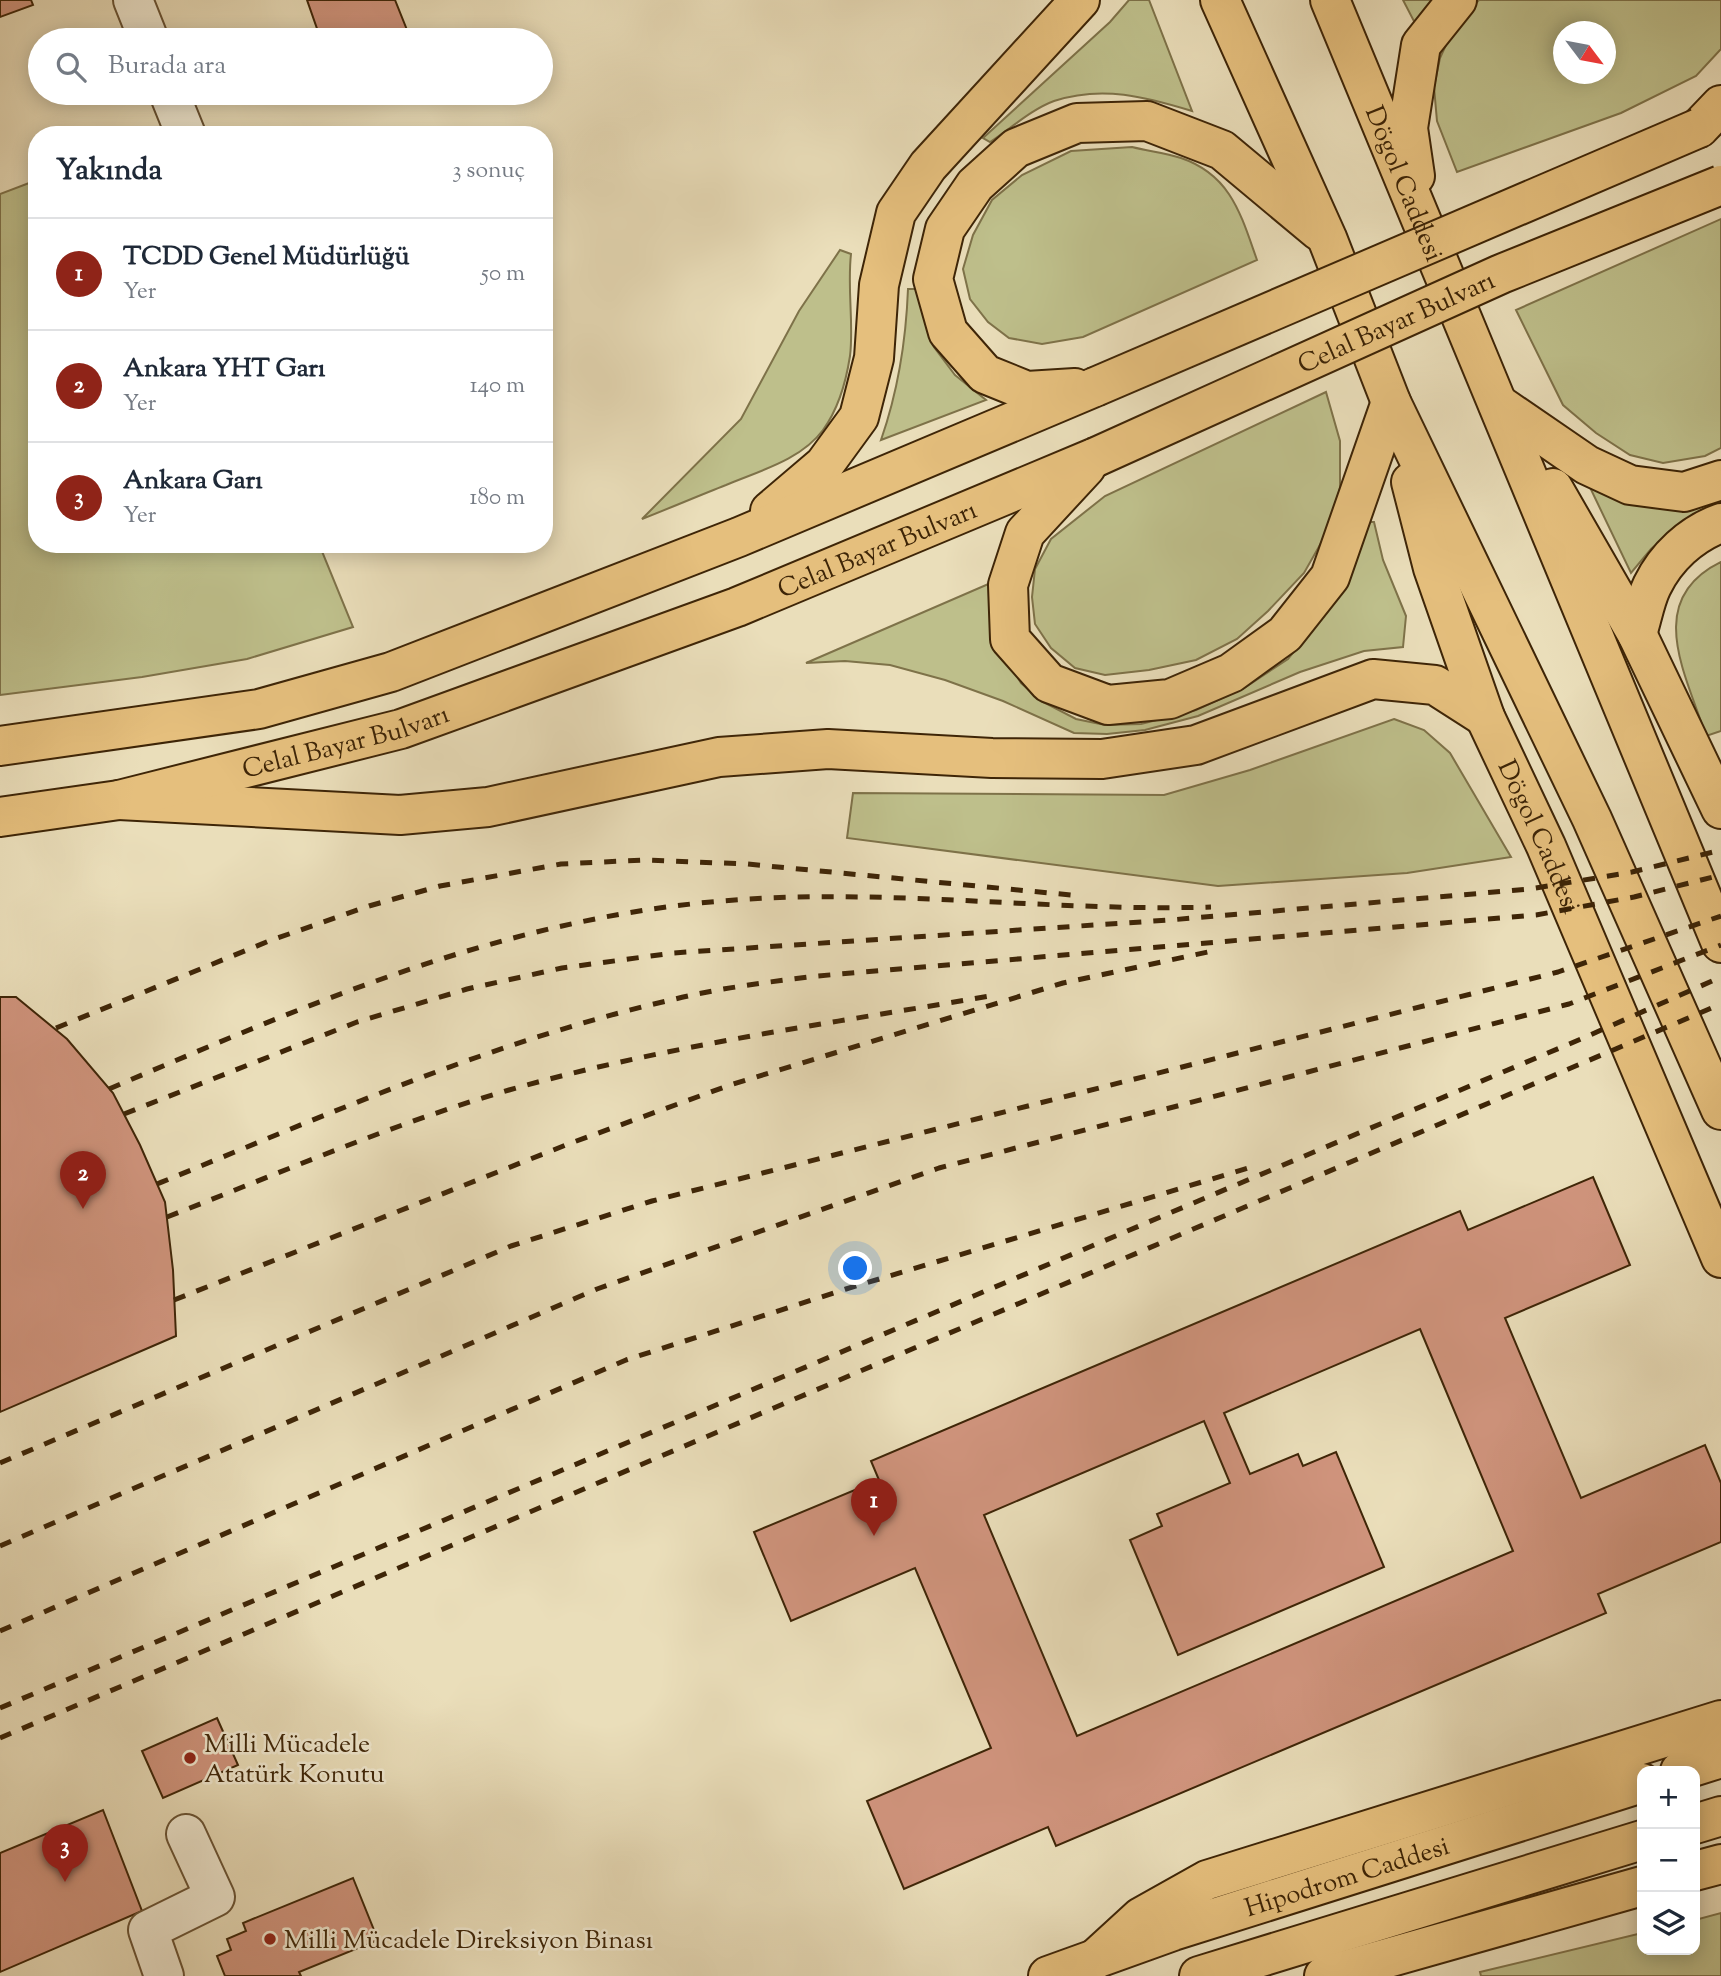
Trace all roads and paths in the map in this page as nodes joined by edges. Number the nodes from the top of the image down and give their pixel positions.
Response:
1 (133, 0) edge
2 (1080, 0) edge
3 (1220, 0) edge
4 (1330, 0) edge
5 (1457, 0) edge
6 (144, 28) edge
7 (175, 105) edge
8 (1713, 118) edge
9 (183, 126) edge
10 (1721, 185) edge
11 (1422, 226) junction
12 (1327, 238) junction
13 (1094, 387) junction
14 (1391, 402) junction
15 (1498, 404) junction
16 (1096, 457) junction
17 (1721, 480) edge
18 (1721, 523) edge
19 (739, 537) junction
20 (1637, 634) junction
21 (1485, 717) junction
22 (0, 746) edge
23 (120, 800) junction
24 (1721, 809) edge
25 (0, 817) edge
26 (1721, 943) edge
27 (1721, 1110) edge
28 (1721, 1258) edge
29 (1721, 1720) edge
30 (1721, 1758) edge
31 (1696, 1766) edge
32 (1637, 1785) edge
33 (1721, 1816) edge
34 (1700, 1822) edge
35 (186, 1833) dead end
36 (1637, 1842) edge
37 (1721, 1864) edge
38 (1700, 1870) edge
39 (1637, 1887) edge
40 (1093, 1961) junction
41 (1043, 1975) edge
42 (164, 1976) edge
43 (1199, 1976) edge
44 (1324, 1976) edge

1 - 6 lane
2 - 19 main road
3 - 12 main road, Dögol Caddesi
4 - 11 main road, Dögol Caddesi
5 - 11 main road
7 - 9 lane
8 - 13 main road, Celal Bayar Bulvarı, bridge
10 - 16 main road, Celal Bayar Bulvarı, bridge
11 - 15 main road, Dögol Caddesi
12 - 13 main road
12 - 14 main road, Dögol Caddesi
13 - 19 main road, Celal Bayar Bulvarı
14 - 16 main road
14 - 21 main road, Dögol Caddesi
14 - 27 main road, Dögol Caddesi
15 - 17 main road
15 - 20 main road, Dögol Caddesi
15 - 26 main road, Dögol Caddesi
16 - 23 main road, Celal Bayar Bulvarı
18 - 20 main road
19 - 22 main road, Celal Bayar Bulvarı
20 - 24 main road, Dögol Caddesi
21 - 23 main road
21 - 28 main road, Dögol Caddesi
23 - 25 main road, Celal Bayar Bulvarı
29 - 40 main road
30 - 31 main road
32 - 40 main road, Hipodrom Caddesi
33 - 34 main road
35 - 42 lane
36 - 43 main road, Hipodrom Caddesi
37 - 38 main road
39 - 44 main road
40 - 41 main road, Hipodrom Caddesi

